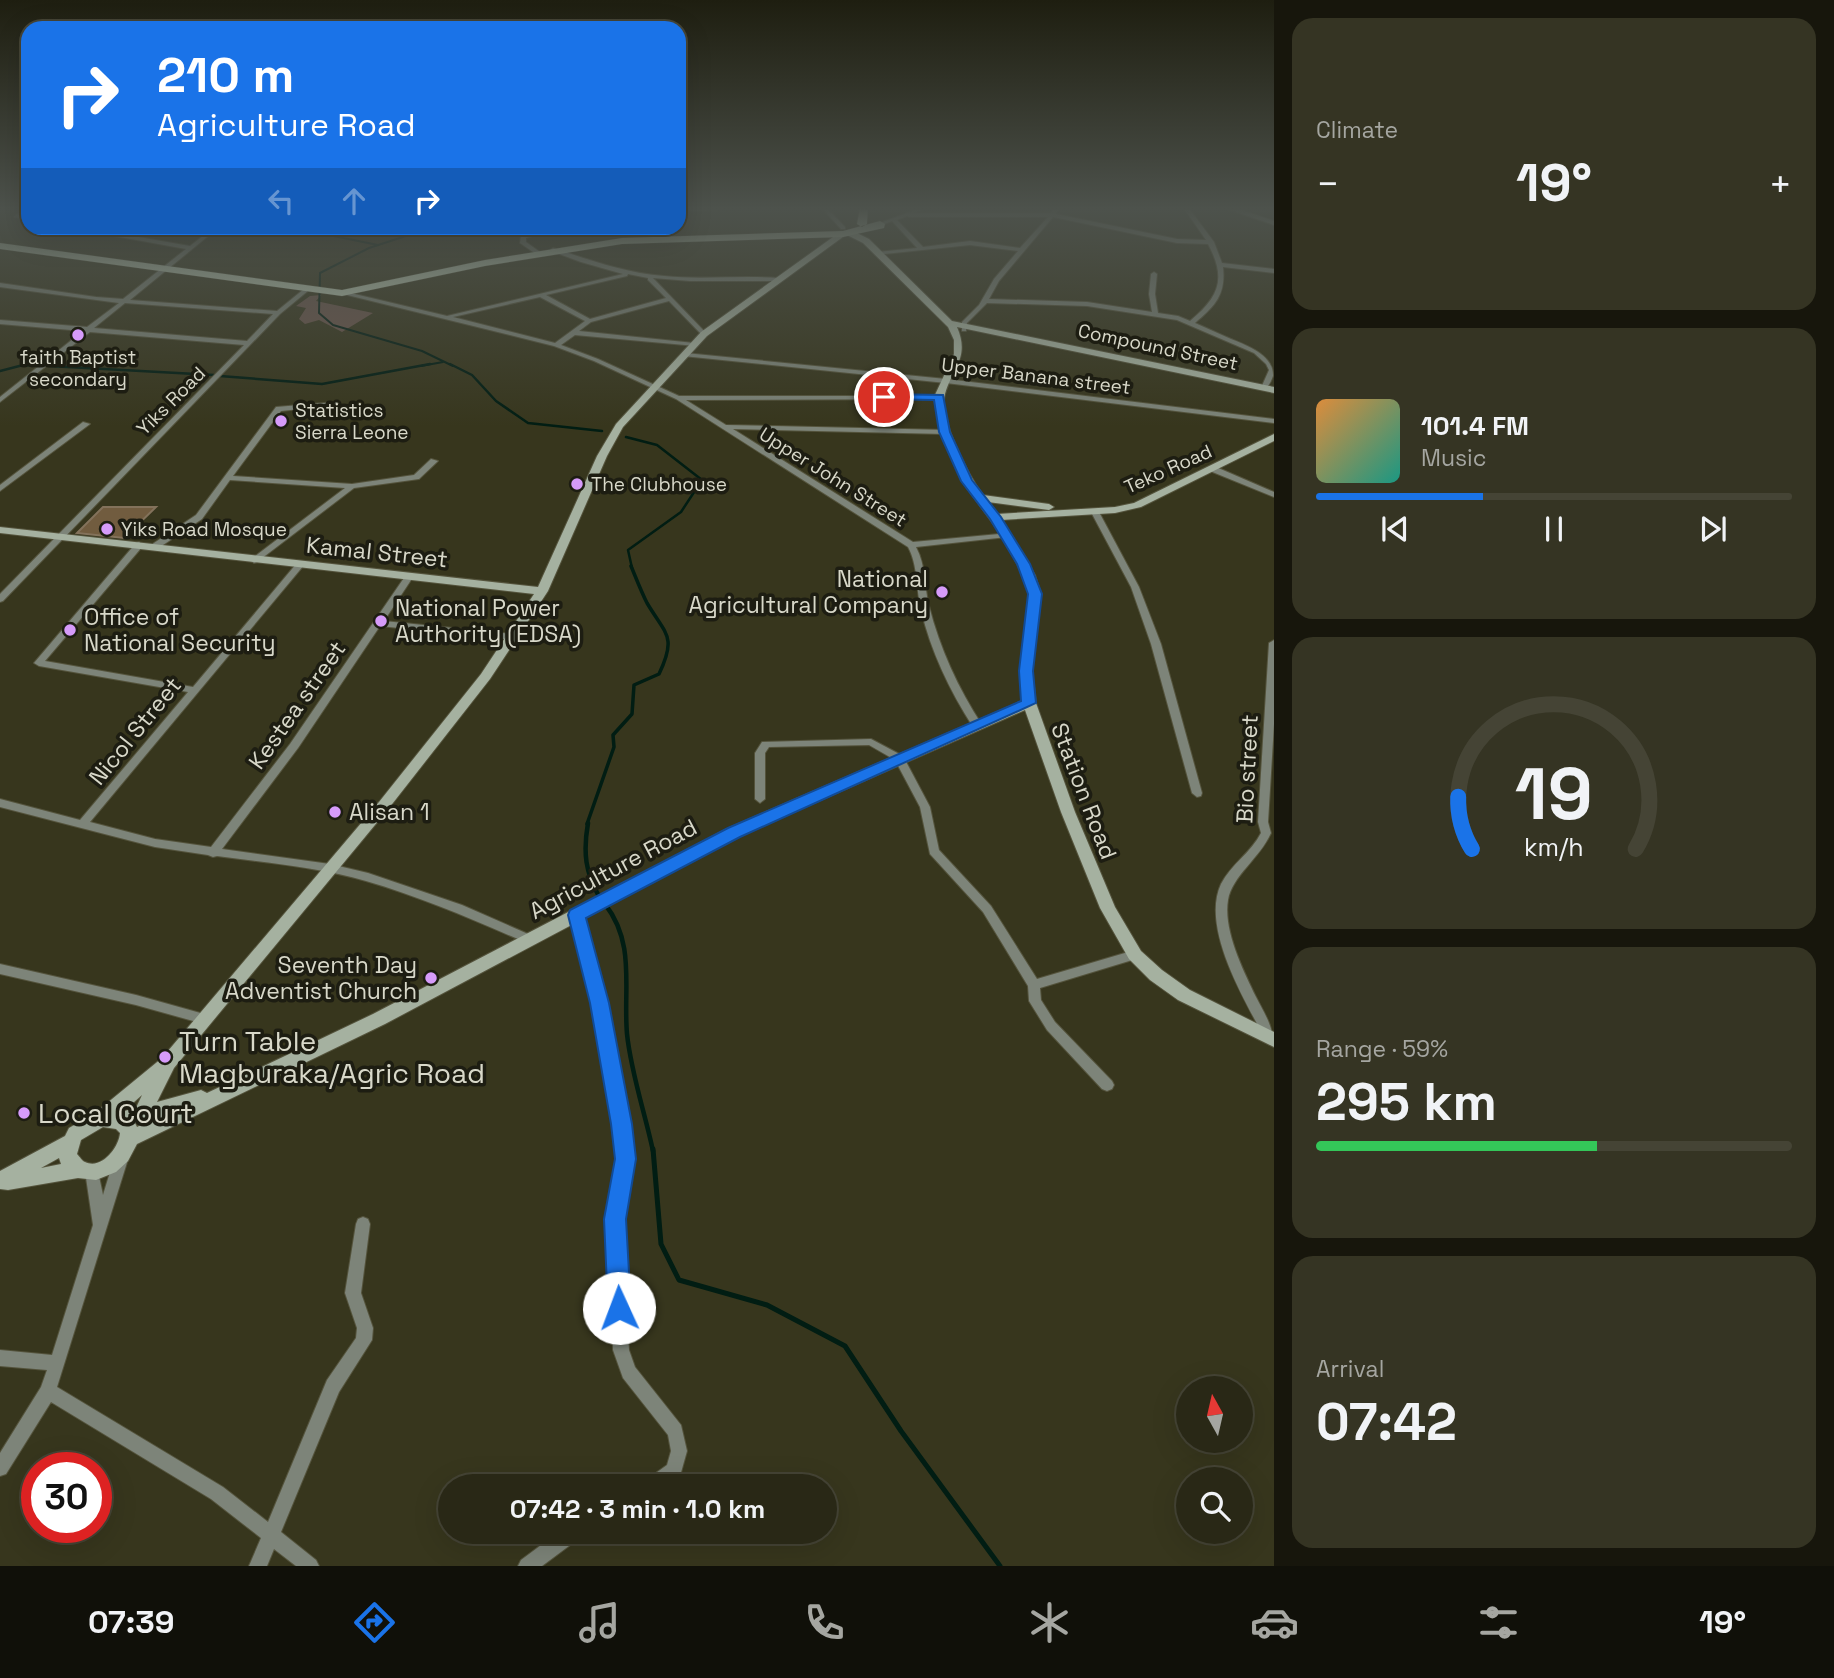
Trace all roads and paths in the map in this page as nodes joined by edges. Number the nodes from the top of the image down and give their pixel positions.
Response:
1 (151, 280) edge
2 (237, 280) edge
3 (405, 280) edge
4 (603, 280) edge
5 (650, 280) edge
6 (776, 280) edge
7 (906, 280) edge
8 (996, 280) edge
9 (1153, 280) edge
10 (1222, 280) edge
11 (0, 285) edge
12 (309, 290) junction
13 (342, 293) junction
14 (541, 295) junction
15 (667, 300) junction
16 (986, 301) junction
17 (125, 302) junction
18 (278, 313) junction
19 (1155, 313) junction
20 (446, 317) junction
21 (589, 321) junction
22 (0, 322) edge
23 (1192, 322) junction
24 (958, 327) junction
25 (90, 329) junction
26 (576, 333) junction
27 (704, 334) junction
28 (248, 343) junction
29 (556, 345) junction
30 (694, 345) junction
31 (685, 355) junction
32 (946, 381) junction
33 (654, 388) junction
34 (1269, 389) edge
35 (939, 397) junction
36 (678, 398) junction
37 (0, 400) edge
38 (336, 404) dead end
39 (1274, 423) edge
40 (86, 424) dead end
41 (723, 427) junction
42 (945, 432) junction
43 (1274, 437) edge
44 (434, 461) dead end
45 (1213, 469) junction
46 (229, 478) junction
47 (352, 486) junction
48 (0, 489) edge
49 (1274, 495) edge
50 (980, 498) junction
51 (1071, 511) junction
52 (1095, 512) junction
53 (995, 517) junction
54 (0, 530) edge
55 (1007, 535) junction
56 (60, 537) junction
57 (139, 545) junction
58 (911, 545) junction
59 (155, 547) junction
60 (254, 559) junction
61 (300, 565) junction
62 (409, 577) junction
63 (542, 591) junction
64 (0, 599) edge
65 (377, 623) junction
66 (513, 637) junction
67 (1274, 643) edge
68 (194, 690) junction
69 (1029, 703) junction
70 (977, 725) junction
71 (898, 758) junction
72 (1196, 793) dead end
73 (760, 799) dead end
74 (0, 803) edge
75 (82, 825) junction
76 (214, 853) junction
77 (330, 868) junction
78 (581, 912) junction
79 (531, 940) junction
80 (1135, 955) junction
81 (0, 969) edge
82 (1034, 985) junction
83 (204, 1019) junction
84 (1274, 1040) edge
85 (168, 1063) junction
86 (1107, 1085) dead end
87 (226, 1092) junction
88 (144, 1111) junction
89 (120, 1127) junction
90 (70, 1142) junction
91 (122, 1156) junction
92 (85, 1170) junction
93 (0, 1183) edge
94 (363, 1224) dead end
95 (101, 1228) junction
96 (0, 1358) edge
97 (58, 1363) junction
98 (48, 1391) junction
99 (0, 1468) edge
100 (668, 1474) edge
101 (273, 1535) junction
102 (557, 1544) edge
103 (258, 1566) edge
104 (310, 1566) edge
105 (527, 1566) edge

1 - 17 street
2 - 12 main road
3 - 13 main road
4 - 14 street
5 - 15 street
6 - 27 street
7 - 24 street
8 - 16 street
9 - 19 street
10 - 23 street
11 - 17 street
12 - 13 main road
12 - 18 street, Yiks Road
13 - 20 street, Upper John Street
14 - 20 street
14 - 21 street
15 - 21 street
15 - 27 street
16 - 19 street
16 - 24 street
17 - 18 street
17 - 25 street
18 - 28 street, Yiks Road
19 - 23 street
20 - 29 street, Upper John Street
21 - 26 street
22 - 25 street
23 - 34 street
24 - 32 street
24 - 34 street, Compound Street
25 - 28 street
25 - 37 street
26 - 29 street
26 - 30 street
27 - 30 street
28 - 56 street, Yiks Road
29 - 33 street, Upper John Street
30 - 31 street
31 - 32 street, Upper Banana street
31 - 33 street
32 - 35 street
32 - 39 street, Upper Banana street
33 - 36 street, Upper John Street
33 - 63 street
35 - 36 street
35 - 42 street, Station Road
36 - 41 street, Upper John Street
38 - 46 street
40 - 48 street
41 - 42 street
41 - 58 street, Upper John Street
42 - 50 street, Station Road
43 - 45 street, Teko Road
44 - 47 street
45 - 49 street
45 - 52 street, Teko Road
46 - 47 street
46 - 59 street
47 - 60 street
50 - 51 street, Teko Road
50 - 53 street, Station Road
51 - 52 street, Teko Road
51 - 53 street, Teko Road
52 - 72 street
53 - 55 street, Station Road
54 - 56 street, Kamal Street
55 - 58 street, Upper John Street
55 - 69 street, Station Road
56 - 57 street, Kamal Street
56 - 64 street, Yiks Road
57 - 59 street, Kamal Street
57 - 68 street
58 - 70 street
59 - 60 street, Kamal Street
60 - 61 street, Kamal Street
61 - 62 street, Kamal Street
61 - 68 street, Nicol Street
62 - 63 street, Kamal Street
62 - 65 street, Kestea street
63 - 66 street
65 - 66 street
65 - 76 street, Kestea street
66 - 77 street
67 - 84 street, Bio street
68 - 75 street, Nicol Street
69 - 70 street, Agriculture Road
69 - 80 street, Station Road
70 - 71 street, Agriculture Road
71 - 73 street
71 - 78 street, Agriculture Road
71 - 82 street
74 - 75 street
75 - 76 street
76 - 77 street
77 - 79 street
77 - 83 street
78 - 79 street, Agriculture Road
78 - 100 street
79 - 87 street, Agriculture Road
80 - 82 street
80 - 84 street, Station Road
81 - 83 street
82 - 86 street
83 - 85 street
85 - 88 street
85 - 89 street
87 - 88 street, Agriculture Road
87 - 89 street, Agriculture Road
88 - 89 street, Agriculture Road
89 - 90 street
89 - 91 street
90 - 92 street
90 - 93 street
91 - 92 street
91 - 95 street
92 - 93 street
92 - 95 street
94 - 101 street
95 - 97 street
96 - 97 street
97 - 98 street
98 - 99 street
98 - 101 street
101 - 103 street
101 - 104 street
102 - 105 street

